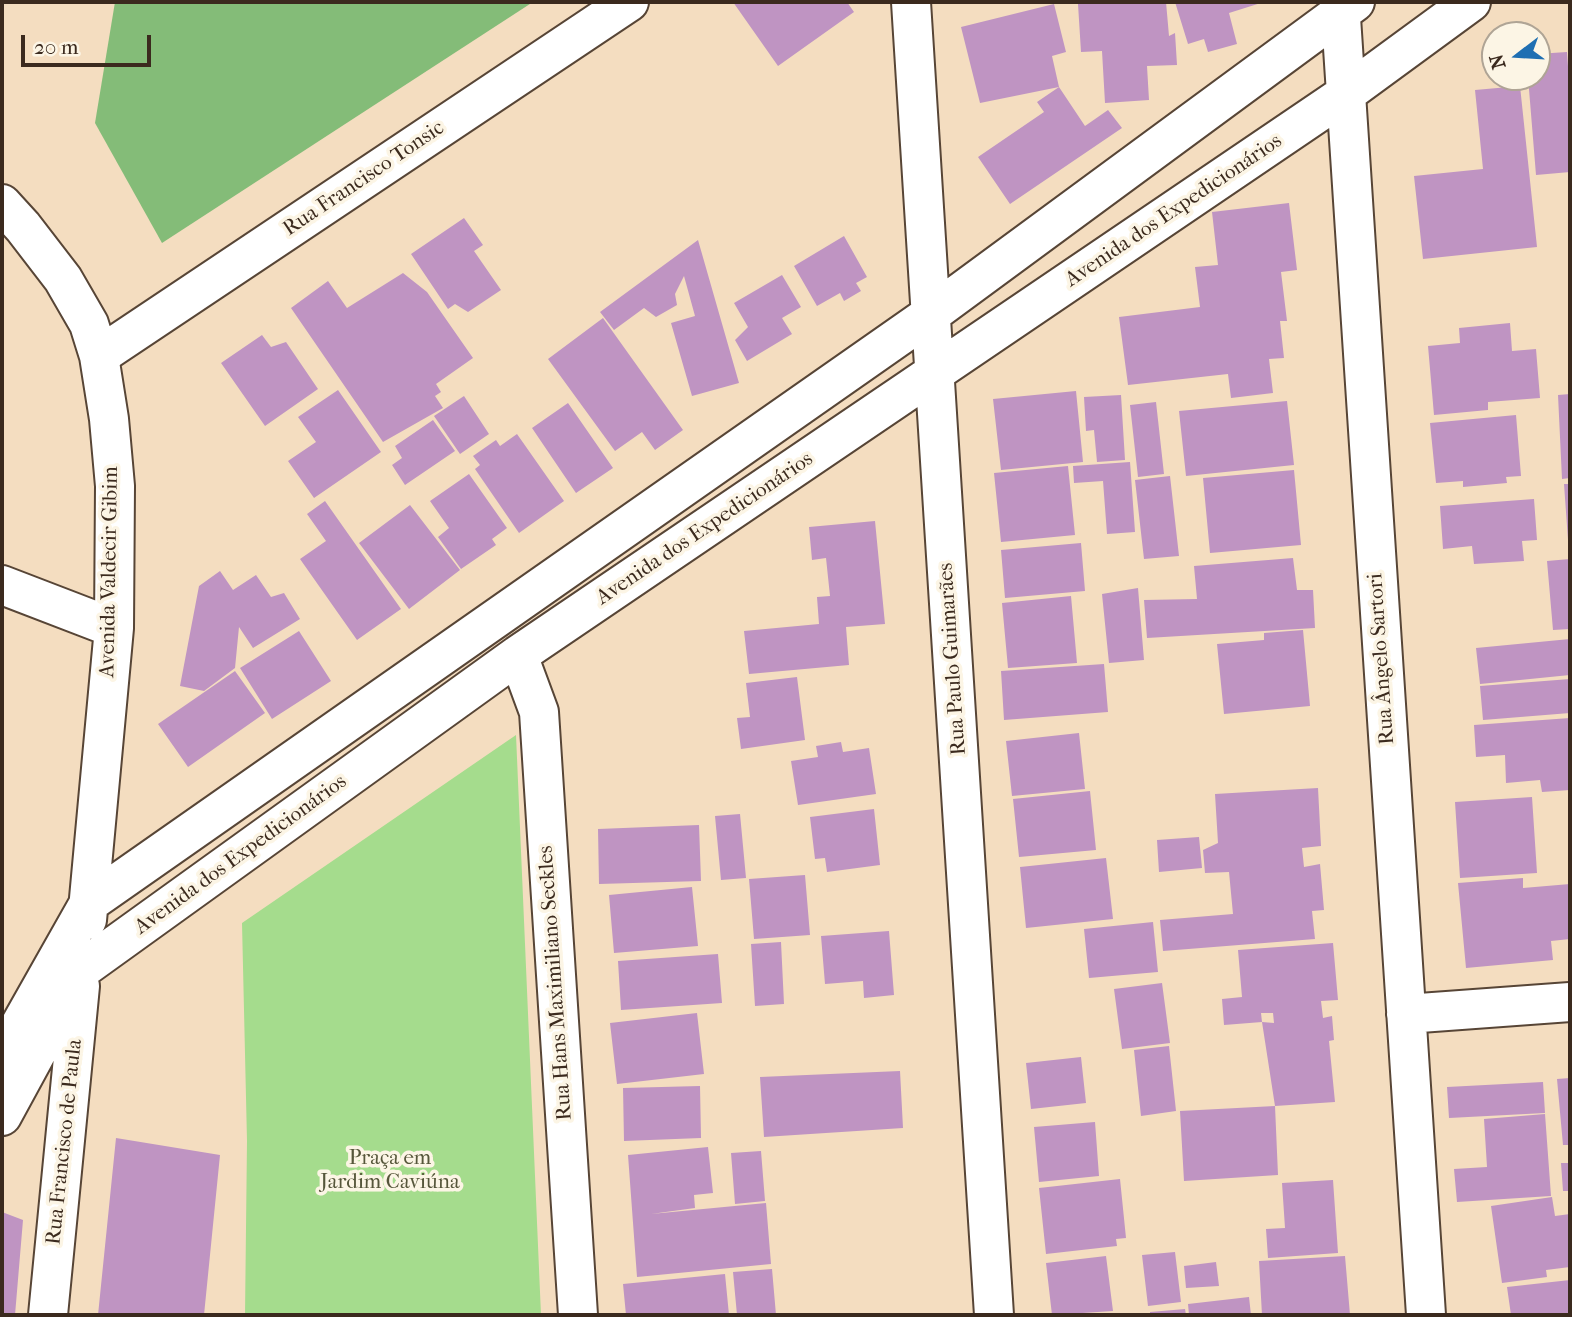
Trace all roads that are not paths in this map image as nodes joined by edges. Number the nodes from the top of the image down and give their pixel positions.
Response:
1 (629, 2) edge
2 (911, 2) edge
3 (1471, 2) edge
4 (1345, 5) edge
5 (1344, 94) junction
6 (2, 204) edge
7 (931, 314) junction
8 (99, 356) junction
9 (935, 374) junction
10 (2, 585) edge
11 (114, 628) junction
12 (518, 655) junction
13 (89, 903) junction
14 (82, 969) junction
15 (1570, 1002) edge
16 (1406, 1014) junction
17 (2, 1057) edge
18 (2, 1116) edge
19 (48, 1315) edge
20 (578, 1315) edge
21 (994, 1315) edge
22 (1426, 1315) edge

1 - 8 street, Rua Francisco Tonsic
2 - 7 street, Rua Paulo Guimarães
3 - 5 street, Avenida dos Expedicionários
4 - 5 street, Rua Ângelo Sartori
4 - 7 street
5 - 9 street, Avenida dos Expedicionários
5 - 16 street, Rua Ângelo Sartori
6 - 8 street, Avenida Valdecir Gibim
7 - 9 street, Rua Paulo Guimarães
7 - 13 street
8 - 11 street, Avenida Valdecir Gibim
9 - 12 street, Avenida dos Expedicionários
9 - 21 street, Rua Paulo Guimarães
10 - 11 street
11 - 13 street, Avenida Valdecir Gibim
12 - 14 street, Avenida dos Expedicionários
12 - 20 street, Rua Hans Maximiliano Seckles
13 - 14 street, Avenida Valdecir Gibim
13 - 17 street
14 - 18 street, Avenida dos Expedicionários
14 - 19 street, Rua Francisco de Paula
15 - 16 street
16 - 22 street, Rua Ângelo Sartori

